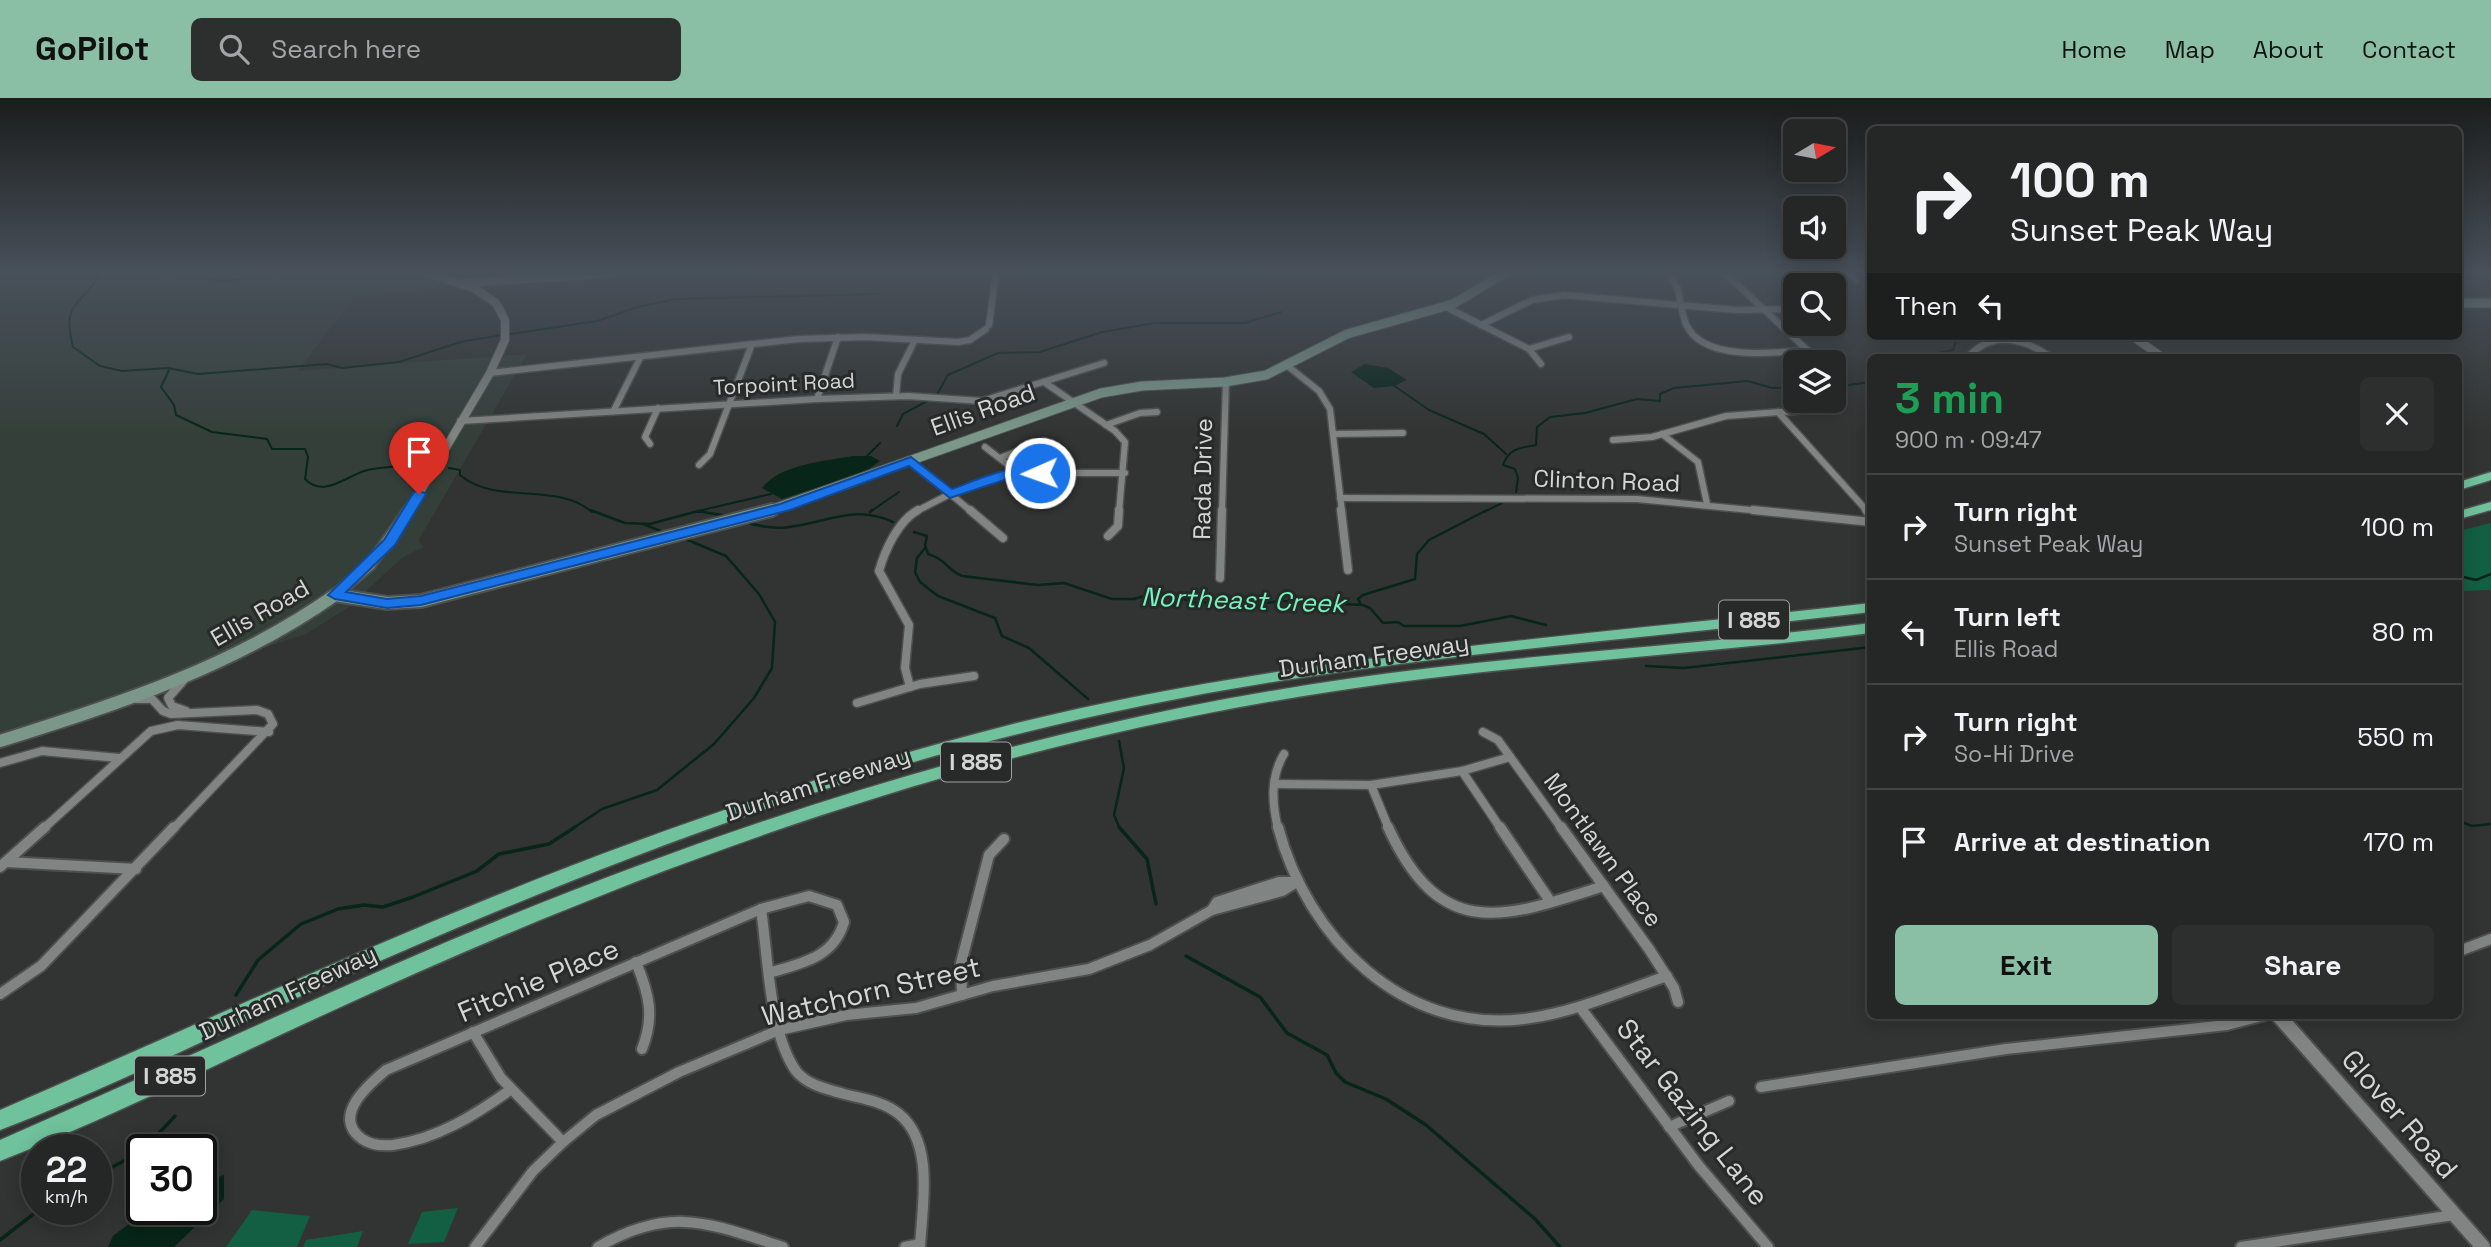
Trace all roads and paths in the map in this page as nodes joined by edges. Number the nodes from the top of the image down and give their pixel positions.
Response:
1 (505, 327) edge
2 (988, 327) edge
3 (1373, 327) edge
4 (1484, 327) edge
5 (1689, 327) edge
6 (1783, 327) edge
7 (838, 337) junction
8 (1569, 337) dead end
9 (505, 340) junction
10 (915, 340) junction
11 (2138, 340) edge
12 (751, 344) junction
13 (1529, 349) junction
14 (1808, 350) edge
15 (1783, 351) edge
16 (1970, 354) edge
17 (2047, 354) edge
18 (2158, 354) edge
19 (640, 358) junction
20 (1104, 363) dead end
21 (1541, 365) dead end
22 (1289, 367) junction
23 (490, 373) junction
24 (1226, 381) junction
25 (1044, 382) junction
26 (896, 396) junction
27 (817, 399) junction
28 (1075, 401) junction
29 (729, 404) junction
30 (658, 408) junction
31 (614, 411) junction
32 (1157, 412) dead end
33 (1778, 412) junction
34 (1783, 412) edge
35 (460, 421) junction
36 (1106, 425) junction
37 (1333, 433) junction
38 (1403, 433) dead end
39 (1662, 435) junction
40 (1613, 440) dead end
41 (1044, 441) dead end
42 (650, 444) dead end
43 (985, 447) dead end
44 (1000, 458) junction
45 (911, 461) junction
46 (699, 465) dead end
47 (1012, 473) junction
48 (1125, 473) junction
49 (2491, 476) edge
50 (2491, 484) edge
51 (2462, 485) edge
52 (2462, 492) edge
53 (950, 494) junction
54 (1340, 498) junction
55 (1707, 504) junction
56 (2491, 506) edge
57 (1867, 512) edge
58 (2462, 514) edge
59 (1867, 522) edge
60 (1108, 536) dead end
61 (1003, 538) dead end
62 (1348, 570) dead end
63 (1220, 578) dead end
64 (335, 595) junction
65 (1867, 607) edge
66 (1867, 628) edge
67 (974, 676) dead end
68 (186, 678) junction
69 (910, 687) junction
70 (126, 701) junction
71 (857, 703) dead end
72 (199, 712) junction
73 (269, 732) junction
74 (1483, 732) dead end
75 (0, 741) edge
76 (1284, 754) dead end
77 (1510, 757) junction
78 (119, 758) junction
79 (0, 763) edge
80 (1462, 771) junction
81 (1275, 784) junction
82 (1371, 785) junction
83 (1004, 839) dead end
84 (3, 864) edge
85 (136, 869) junction
86 (1296, 882) junction
87 (1604, 886) junction
88 (1550, 901) junction
89 (761, 909) junction
90 (2491, 939) edge
91 (2462, 950) edge
92 (636, 962) junction
93 (772, 972) junction
94 (1667, 976) junction
95 (0, 994) edge
96 (962, 995) junction
97 (1678, 1002) dead end
98 (1580, 1007) junction
99 (2250, 1019) edge
100 (2282, 1019) edge
101 (779, 1030) junction
102 (473, 1032) junction
103 (642, 1049) dead end
104 (138, 1060) junction
105 (1761, 1087) dead end
106 (510, 1090) junction
107 (1729, 1101) dead end
108 (0, 1114) edge
109 (0, 1120) edge
110 (1669, 1127) junction
111 (564, 1142) junction
112 (0, 1151) edge
113 (2454, 1215) junction
114 (920, 1246) edge
115 (475, 1247) edge
116 (598, 1247) edge
117 (783, 1247) edge
118 (905, 1247) edge
119 (1768, 1247) edge
120 (2241, 1247) edge
121 (2483, 1247) edge

1 - 9 street
2 - 10 street
3 - 22 main road, Ellis Road
4 - 13 street
5 - 15 street
6 - 14 street
7 - 10 street
7 - 12 street
7 - 27 street
8 - 13 street
9 - 23 street
9 - 35 street
10 - 26 street
11 - 18 street
12 - 19 street
12 - 29 street
13 - 21 street
16 - 17 street
19 - 23 street
19 - 31 street
20 - 25 street, Torpoint Road
22 - 24 main road, Ellis Road
22 - 37 street
23 - 35 street
24 - 28 main road, Ellis Road
24 - 63 street, Rada Drive
25 - 26 street, Torpoint Road
25 - 28 street
26 - 27 street, Torpoint Road
27 - 29 street, Torpoint Road
28 - 36 street
28 - 45 main road, Ellis Road
29 - 30 street, Torpoint Road
29 - 46 street
30 - 31 street, Torpoint Road
30 - 42 street
31 - 35 street, Torpoint Road
32 - 36 street
33 - 34 street
33 - 39 street
33 - 57 street
35 - 64 street
36 - 48 street
37 - 38 street
37 - 54 street
39 - 40 street
39 - 55 street
41 - 44 street
43 - 44 street
44 - 47 street
45 - 53 street
45 - 64 main road, Ellis Road
47 - 48 street
47 - 53 street
48 - 60 street
49 - 51 highway
50 - 52 highway
53 - 61 street
53 - 69 street
54 - 55 street, Clinton Road
54 - 62 street
55 - 59 street, Clinton Road
56 - 58 highway
64 - 68 main road, Ellis Road
65 - 104 highway, Durham Freeway / I 885
66 - 112 highway, Durham Freeway / I 885
67 - 69 street
68 - 70 main road, Ellis Road
68 - 72 street
69 - 71 street
70 - 72 street
70 - 75 main road, Ellis Road
72 - 73 street
73 - 78 street
73 - 85 street
74 - 77 street, Montlawn Place
76 - 81 street
77 - 80 street
77 - 87 street, Montlawn Place
78 - 79 street
78 - 84 street
80 - 82 street
80 - 88 street
81 - 82 street
81 - 86 street
82 - 88 street
83 - 96 street
84 - 85 street
85 - 95 street
86 - 96 street, Watchorn Street
86 - 98 street
87 - 88 street
87 - 94 street, Montlawn Place
89 - 92 street, Fitchie Place
89 - 93 street
89 - 93 street, Fitchie Place
90 - 91 street
92 - 102 street, Fitchie Place
92 - 103 street
93 - 101 street
94 - 97 street, Montlawn Place
94 - 98 street
96 - 101 street, Watchorn Street
98 - 110 street, Star Gazing Lane
99 - 105 street
100 - 113 street, Glover Road
101 - 111 street, Watchorn Street
101 - 114 street
102 - 106 street
102 - 106 street, Fitchie Place
104 - 108 highway
104 - 109 highway, Durham Freeway / I 885
106 - 111 street
107 - 110 street
110 - 119 street, Star Gazing Lane
111 - 115 street, Watchorn Street
113 - 120 street
113 - 121 street, Glover Road
114 - 118 street
116 - 117 street

